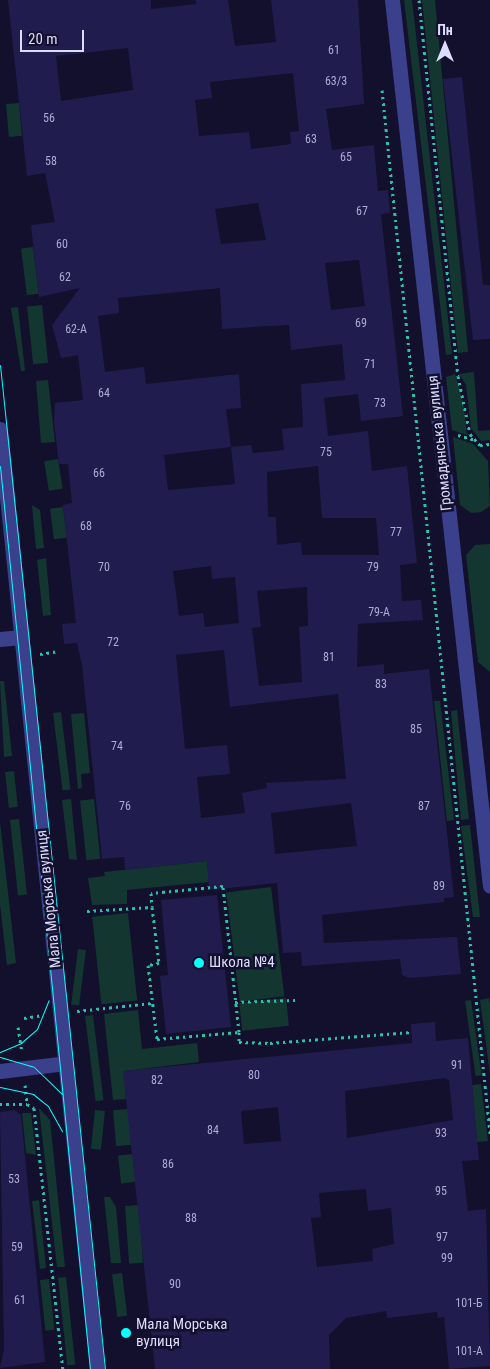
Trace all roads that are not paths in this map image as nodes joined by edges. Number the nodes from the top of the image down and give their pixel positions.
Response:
1 (392, 0) edge
2 (0, 429) edge
3 (22, 637) junction
4 (0, 639) edge
5 (490, 886) edge
6 (66, 1064) junction
7 (0, 1071) edge
8 (97, 1369) edge

1 - 5 street, Громадянська вулиця
2 - 3 street, Мала Морська вулиця
3 - 4 street
3 - 6 street, Мала Морська вулиця
6 - 7 street
6 - 8 street, Мала Морська вулиця

